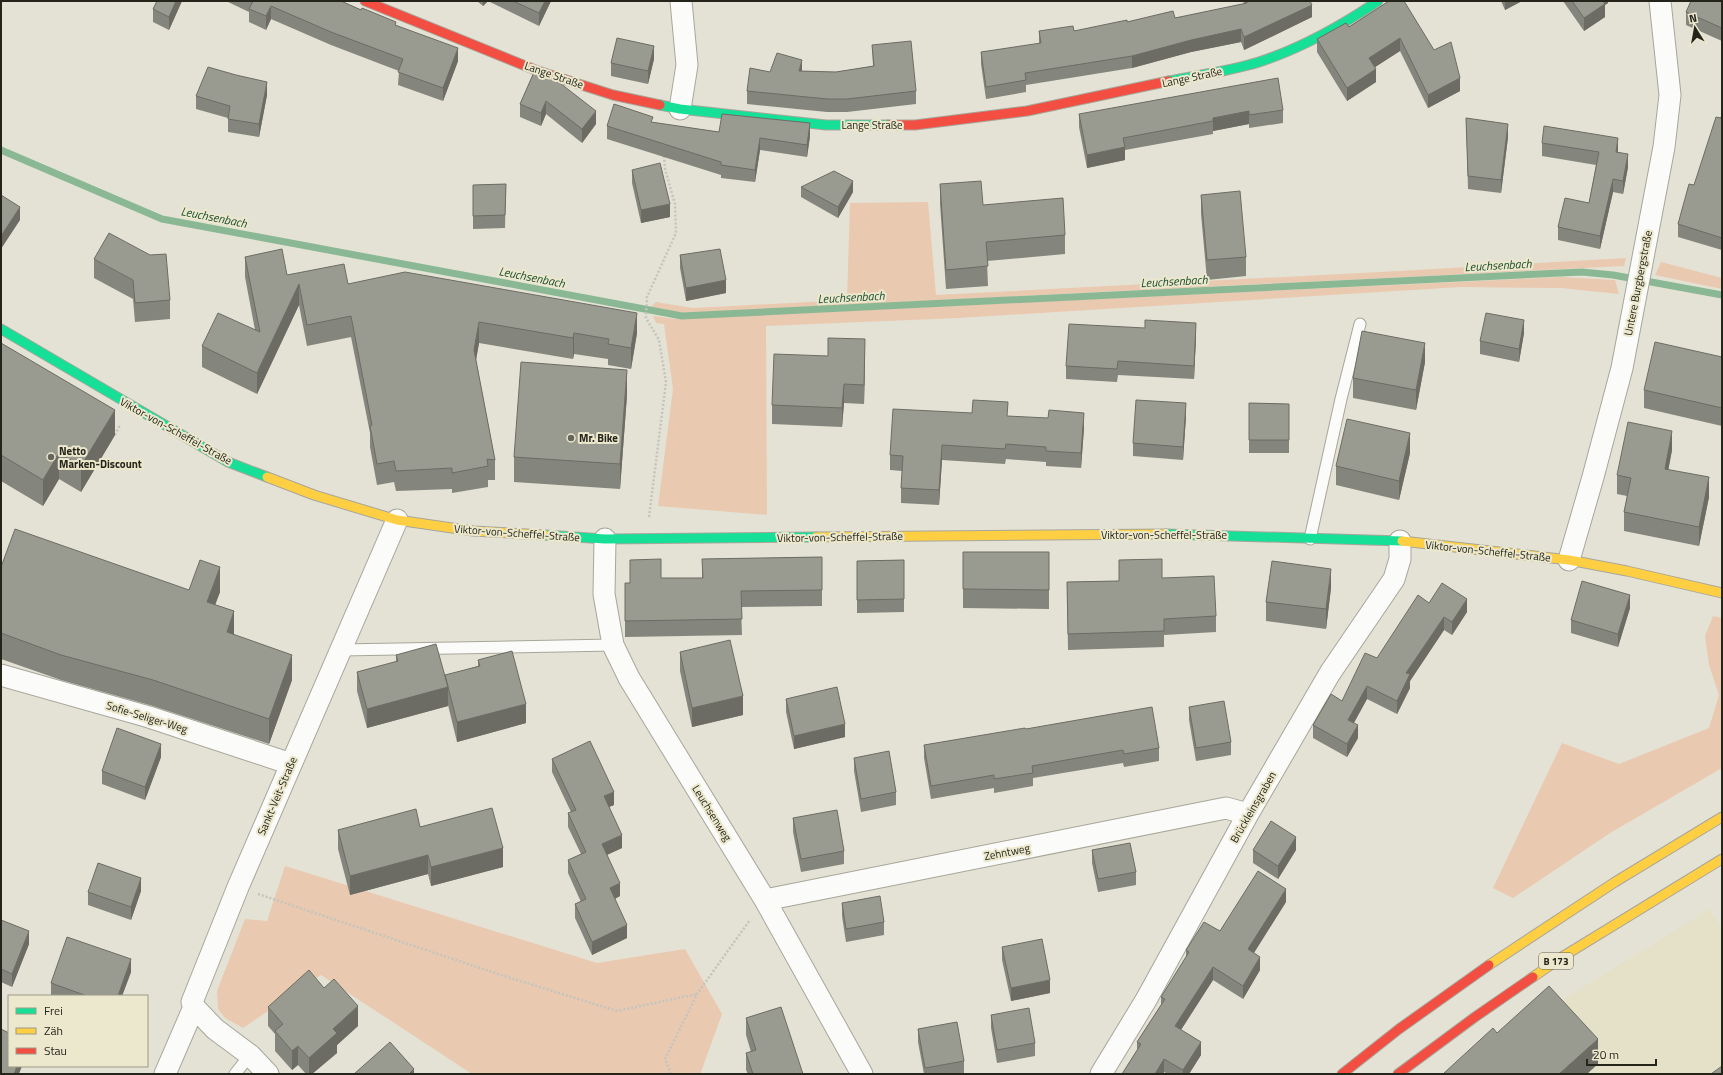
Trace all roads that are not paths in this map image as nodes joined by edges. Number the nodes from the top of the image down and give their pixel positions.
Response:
1 (366, 1) edge
2 (681, 1) edge
3 (1378, 1) edge
4 (1660, 1) edge
5 (680, 109) junction
6 (1360, 324) dead end
7 (1, 329) edge
8 (397, 520) junction
9 (605, 539) junction
10 (1310, 539) junction
11 (1400, 541) junction
12 (1569, 560) junction
13 (1722, 593) edge
14 (613, 645) junction
15 (341, 650) junction
16 (1, 675) edge
17 (291, 764) junction
18 (1248, 814) junction
19 (1722, 817) edge
20 (1722, 859) edge
21 (766, 900) junction
22 (194, 1007) junction
23 (250, 1055) junction
24 (165, 1074) edge
25 (235, 1074) edge
26 (268, 1074) edge
27 (862, 1074) edge
28 (1102, 1074) edge
29 (1342, 1074) edge
30 (1398, 1074) edge

1 - 5 main road, Lange Straße
2 - 5 street
3 - 5 main road, Lange Straße
4 - 12 street, Untere Burgbergstraße
6 - 10 lane
7 - 8 main road, Viktor-von-Scheffel-Straße
8 - 9 main road, Viktor-von-Scheffel-Straße
8 - 15 street, Sankt-Veit-Straße
9 - 10 main road, Viktor-von-Scheffel-Straße
9 - 14 street, Leuchsenweg
10 - 11 main road, Viktor-von-Scheffel-Straße
11 - 12 main road, Viktor-von-Scheffel-Straße
11 - 18 street, Brückleinsgraben
12 - 13 main road, Viktor-von-Scheffel-Straße
14 - 15 lane
14 - 21 street, Leuchsenweg
15 - 17 street, Sankt-Veit-Straße
16 - 17 street, Sofie-Seliger-Weg
17 - 22 street, Sankt-Veit-Straße
18 - 21 street, Zehntweg
18 - 28 street, Brückleinsgraben
19 - 29 main road
20 - 30 main road, B 173
21 - 27 street, Leuchsenweg
22 - 23 street
22 - 24 street, Sankt-Veit-Straße
23 - 25 lane
23 - 26 street

